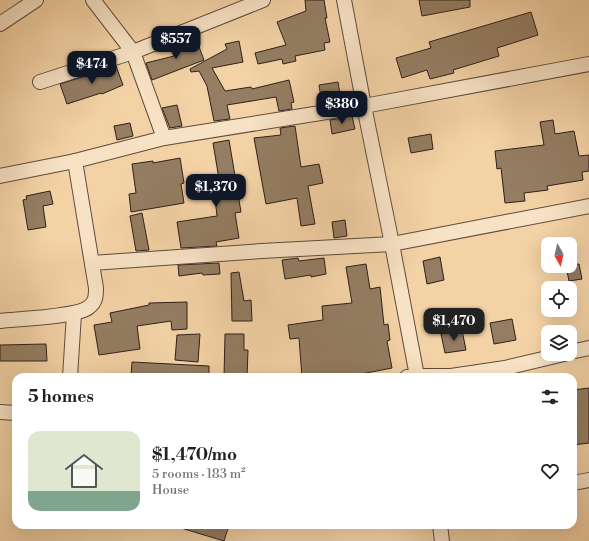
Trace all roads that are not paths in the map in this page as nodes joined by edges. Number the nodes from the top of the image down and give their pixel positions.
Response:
1 (36, 0) edge
2 (93, 0) edge
3 (263, 0) edge
4 (344, 0) edge
5 (0, 24) edge
6 (133, 52) junction
7 (589, 64) edge
8 (40, 82) dead end
9 (364, 106) junction
10 (164, 138) junction
11 (75, 161) junction
12 (0, 176) edge
13 (589, 206) edge
14 (392, 244) junction
15 (92, 263) junction
16 (74, 314) junction
17 (0, 321) edge
18 (589, 348) edge
19 (577, 351) edge
20 (541, 359) edge
21 (70, 373) edge
22 (413, 373) edge
23 (471, 373) edge
24 (0, 412) edge
25 (12, 413) edge
26 (589, 480) edge
27 (577, 482) edge
28 (440, 529) edge
29 (442, 541) edge

1 - 5 street
2 - 6 street
3 - 6 street
4 - 9 street
6 - 8 street
6 - 10 street
7 - 9 street
9 - 10 street
9 - 14 street
10 - 11 street
11 - 12 street
11 - 15 street
13 - 14 street
14 - 15 street
14 - 22 street
15 - 16 street
16 - 17 street
16 - 21 street
18 - 19 street
20 - 23 street
24 - 25 street
26 - 27 street
28 - 29 street

